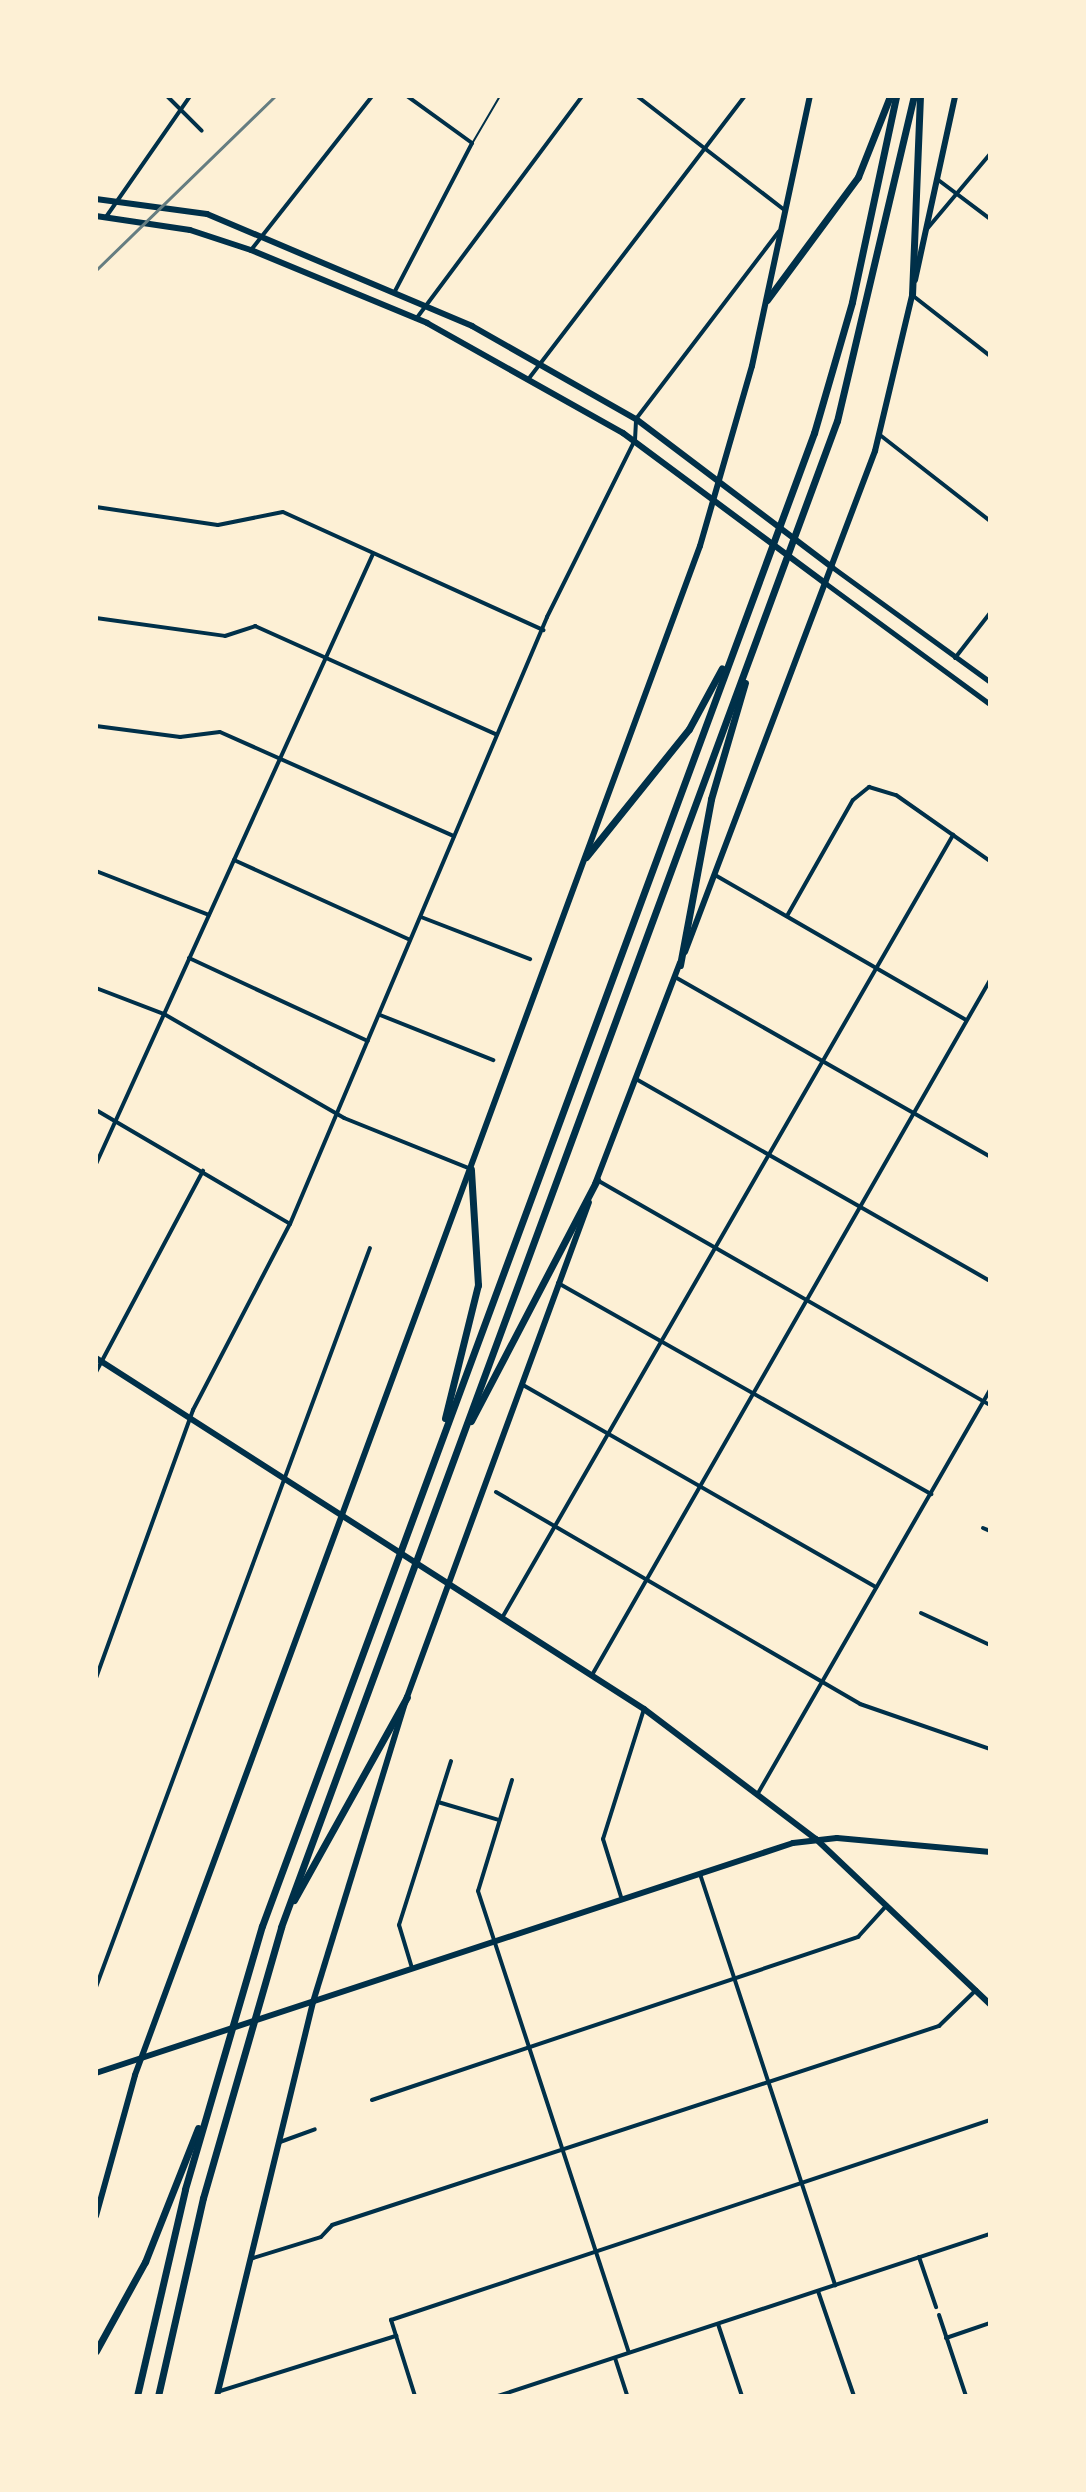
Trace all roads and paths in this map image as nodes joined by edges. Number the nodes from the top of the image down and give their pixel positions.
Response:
1 (167, 96) edge
2 (190, 96) edge
3 (372, 96) edge
4 (407, 96) edge
5 (500, 96) edge
6 (582, 96) edge
7 (637, 96) edge
8 (745, 96) edge
9 (810, 96) edge
10 (893, 96) edge
11 (917, 96) edge
12 (955, 96) edge
13 (180, 111) junction
14 (202, 131) dead end
15 (472, 143) junction
16 (706, 148) junction
17 (990, 154) edge
18 (937, 179) junction
19 (958, 194) junction
20 (96, 199) edge
21 (117, 202) junction
22 (786, 211) junction
23 (96, 216) edge
24 (106, 217) junction
25 (990, 219) edge
26 (783, 226) junction
27 (926, 229) junction
28 (263, 235) junction
29 (251, 250) junction
30 (394, 293) junction
31 (912, 295) junction
32 (767, 300) junction
33 (428, 304) junction
34 (416, 319) junction
35 (990, 356) edge
36 (540, 365) junction
37 (530, 377) junction
38 (636, 419) junction
39 (880, 435) junction
40 (635, 440) junction
41 (720, 482) junction
42 (716, 497) junction
43 (96, 507) edge
44 (990, 521) edge
45 (373, 554) junction
46 (832, 567) junction
47 (825, 583) junction
48 (990, 613) edge
49 (96, 618) edge
50 (543, 630) junction
51 (737, 642) junction
52 (752, 652) junction
53 (326, 657) junction
54 (955, 658) junction
55 (990, 682) edge
56 (990, 704) edge
57 (96, 726) edge
58 (497, 735) junction
59 (280, 758) junction
60 (953, 835) junction
61 (455, 837) junction
62 (586, 857) junction
63 (234, 860) junction
64 (990, 861) edge
65 (96, 871) edge
66 (715, 875) junction
67 (209, 915) junction
68 (787, 916) junction
69 (421, 917) junction
70 (411, 941) junction
71 (189, 958) junction
72 (530, 959) dead end
73 (680, 965) junction
74 (876, 968) junction
75 (675, 977) junction
76 (990, 980) edge
77 (96, 988) edge
78 (164, 1014) junction
79 (380, 1015) junction
80 (967, 1020) junction
81 (368, 1041) junction
82 (493, 1060) dead end
83 (822, 1061) junction
84 (636, 1079) junction
85 (96, 1110) edge
86 (337, 1113) junction
87 (914, 1114) junction
88 (116, 1119) junction
89 (768, 1155) junction
90 (990, 1157) edge
91 (96, 1164) edge
92 (471, 1169) junction
93 (203, 1171) junction
94 (597, 1180) junction
95 (862, 1207) junction
96 (290, 1224) junction
97 (715, 1247) junction
98 (370, 1248) dead end
99 (990, 1281) edge
100 (558, 1283) junction
101 (808, 1300) junction
102 (662, 1340) junction
103 (99, 1360) edge
104 (96, 1372) edge
105 (520, 1383) junction
106 (990, 1390) edge
107 (755, 1393) junction
108 (984, 1401) junction
109 (990, 1405) edge
110 (189, 1422) junction
111 (608, 1432) junction
112 (457, 1448) junction
113 (433, 1460) junction
114 (282, 1480) junction
115 (701, 1486) junction
116 (496, 1492) dead end
117 (931, 1494) junction
118 (342, 1518) junction
119 (555, 1526) junction
120 (983, 1528) dead end
121 (990, 1531) edge
122 (648, 1578) junction
123 (444, 1583) junction
124 (877, 1587) junction
125 (921, 1613) dead end
126 (502, 1618) junction
127 (990, 1645) edge
128 (592, 1675) junction
129 (96, 1678) edge
130 (823, 1681) junction
131 (407, 1697) junction
132 (644, 1709) junction
133 (990, 1749) edge
134 (451, 1761) dead end
135 (512, 1780) dead end
136 (757, 1795) junction
137 (438, 1802) junction
138 (499, 1820) junction
139 (816, 1839) junction
140 (990, 1852) edge
141 (700, 1874) junction
142 (622, 1900) junction
143 (887, 1905) junction
144 (281, 1927) junction
145 (496, 1942) junction
146 (412, 1968) junction
147 (98, 1973) edge
148 (734, 1979) junction
149 (96, 1987) edge
150 (976, 1990) junction
151 (987, 1996) edge
152 (313, 2002) junction
153 (990, 2004) edge
154 (529, 2047) junction
155 (141, 2058) junction
156 (96, 2073) edge
157 (767, 2081) junction
158 (212, 2093) junction
159 (372, 2100) dead end
160 (990, 2120) edge
161 (315, 2129) dead end
162 (278, 2143) junction
163 (563, 2148) junction
164 (801, 2183) junction
165 (96, 2216) edge
166 (990, 2234) edge
167 (596, 2250) junction
168 (919, 2257) junction
169 (250, 2259) junction
170 (835, 2285) junction
171 (818, 2291) junction
172 (936, 2307) dead end
173 (939, 2315) dead end
174 (990, 2323) edge
175 (718, 2324) junction
176 (396, 2336) junction
177 (946, 2338) junction
178 (96, 2351) edge
179 (629, 2352) junction
180 (615, 2358) junction
181 (217, 2394) edge
182 (512, 2394) edge
183 (137, 2396) edge
184 (160, 2396) edge
185 (415, 2396) edge
186 (498, 2396) edge
187 (627, 2396) edge
188 (742, 2396) edge
189 (854, 2396) edge
190 (966, 2396) edge

1 - 13 street
2 - 13 street
3 - 28 street
4 - 15 street
5 - 15 lane
6 - 33 street
7 - 16 street
8 - 16 street
9 - 22 main road
10 - 32 highway
10 - 51 highway
11 - 31 highway
11 - 52 highway
12 - 18 main road
13 - 14 street
13 - 21 street
15 - 30 street
16 - 22 street
16 - 36 street
17 - 19 street
18 - 19 street
18 - 27 main road
19 - 25 street
19 - 27 street
20 - 21 main road
21 - 24 street
21 - 28 main road
22 - 26 main road
23 - 24 main road
24 - 29 main road
26 - 32 main road
26 - 38 street
27 - 31 main road
28 - 29 street
28 - 30 main road
29 - 34 main road
30 - 33 main road
31 - 35 street
31 - 39 main road
32 - 41 main road
33 - 34 street
33 - 36 main road
34 - 37 main road
36 - 37 street
36 - 38 main road
37 - 40 main road
38 - 40 street
38 - 41 main road
39 - 44 street
39 - 46 main road
40 - 42 main road
40 - 50 street
41 - 42 main road
41 - 46 main road
42 - 47 main road
42 - 62 main road
43 - 45 street
45 - 50 street
45 - 53 street
46 - 47 main road
46 - 54 street
47 - 56 street
47 - 66 main road
48 - 54 street
49 - 53 street
50 - 58 street
51 - 62 highway
51 - 113 highway
52 - 73 highway
52 - 112 highway
53 - 58 street
53 - 59 street
54 - 55 street
57 - 59 street
58 - 61 street
59 - 61 street
59 - 63 street
60 - 64 street
60 - 68 street
60 - 74 street
61 - 69 street
62 - 92 main road
63 - 67 street
63 - 70 street
65 - 67 street
66 - 68 street
66 - 73 main road
67 - 71 street
68 - 74 street
69 - 70 street
69 - 72 street
70 - 79 street
71 - 78 street
71 - 81 street
73 - 75 main road
74 - 80 street
74 - 83 street
75 - 83 street
75 - 84 main road
76 - 80 street
77 - 78 street
78 - 86 street
78 - 88 street
79 - 81 street
79 - 82 street
80 - 87 street
81 - 86 street
83 - 87 street
83 - 89 street
84 - 89 street
84 - 94 main road
85 - 88 street
86 - 92 street
86 - 96 street
87 - 90 street
87 - 95 street
88 - 91 street
88 - 93 street
89 - 95 street
89 - 97 street
92 - 113 highway
92 - 118 main road
93 - 96 street
93 - 103 street
94 - 97 street
94 - 100 main road
94 - 112 highway
95 - 99 street
95 - 101 street
96 - 110 street
97 - 101 street
97 - 102 street
98 - 114 street
100 - 102 street
100 - 105 main road
101 - 107 street
101 - 108 street
102 - 107 street
102 - 111 street
103 - 104 street
103 - 110 main road
105 - 111 street
105 - 123 main road
106 - 108 street
107 - 115 street
107 - 117 street
108 - 109 street
108 - 117 street
110 - 114 main road
110 - 129 street
111 - 115 street
111 - 119 street
112 - 144 highway
113 - 158 highway
114 - 118 main road
114 - 147 street
115 - 122 street
115 - 124 street
116 - 119 street
117 - 124 street
118 - 123 main road
118 - 155 main road
119 - 122 street
119 - 126 street
120 - 121 street
122 - 128 street
122 - 130 street
123 - 126 main road
123 - 131 main road
124 - 130 street
125 - 127 street
126 - 128 main road
128 - 132 main road
130 - 133 street
130 - 136 street
131 - 144 highway
131 - 152 main road
132 - 136 main road
132 - 142 street
134 - 137 street
135 - 138 street
136 - 139 main road
137 - 138 street
137 - 146 street
138 - 145 street
139 - 140 main road
139 - 141 main road
139 - 143 main road
141 - 142 main road
141 - 148 street
142 - 145 main road
143 - 148 street
143 - 150 main road
144 - 184 highway
145 - 146 main road
145 - 154 street
146 - 152 main road
147 - 149 street
148 - 154 street
148 - 157 street
150 - 151 main road
150 - 157 street
151 - 153 main road
152 - 155 main road
152 - 162 main road
154 - 159 street
154 - 163 street
155 - 156 main road
155 - 165 main road
157 - 163 street
157 - 164 street
158 - 178 highway
158 - 183 highway
160 - 164 street
161 - 162 street
162 - 169 main road
163 - 167 street
163 - 169 street
164 - 167 street
164 - 170 street
166 - 168 street
167 - 176 street
167 - 179 street
168 - 170 street
168 - 172 street
169 - 181 main road
170 - 171 street
171 - 175 street
171 - 189 street
173 - 177 street
174 - 177 street
175 - 179 street
175 - 188 street
176 - 181 street
176 - 185 street
177 - 190 street
179 - 180 street
180 - 182 street
180 - 187 street
182 - 186 street

